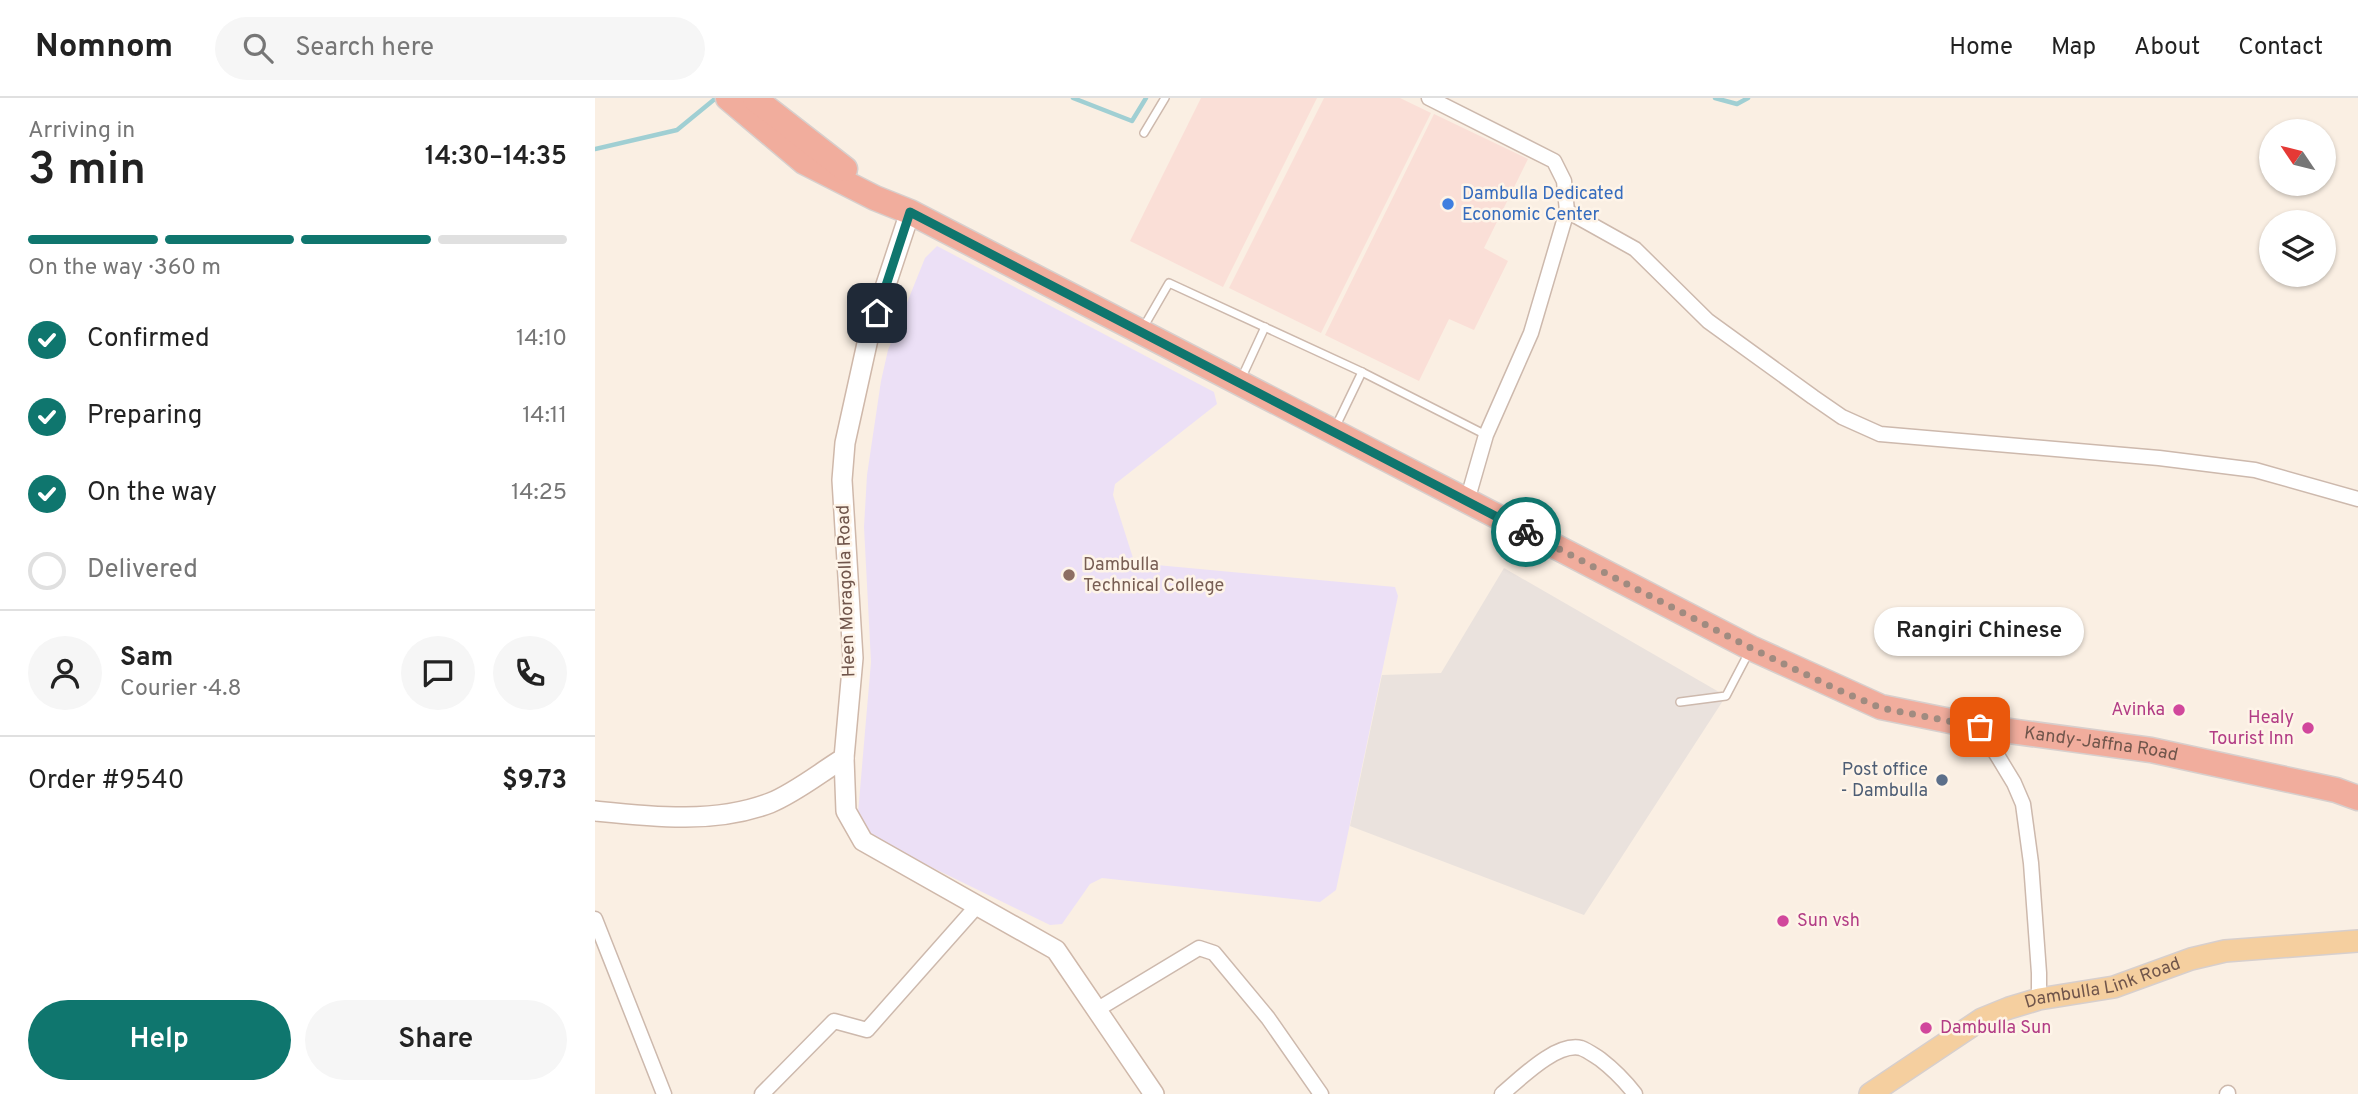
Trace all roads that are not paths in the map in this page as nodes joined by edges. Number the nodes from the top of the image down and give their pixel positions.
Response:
1 (1165, 98) edge
2 (1429, 98) edge
3 (741, 101) edge
4 (1144, 133) dead end
5 (1567, 211) junction
6 (910, 212) junction
7 (1265, 327) junction
8 (1141, 331) junction
9 (1362, 372) junction
10 (1239, 383) junction
11 (1333, 432) junction
12 (1486, 435) junction
13 (2358, 499) edge
14 (1467, 501) junction
15 (1751, 648) junction
16 (1681, 702) dead end
17 (1980, 727) junction
18 (844, 758) junction
19 (2358, 798) edge
20 (595, 811) edge
21 (976, 907) junction
22 (595, 919) edge
23 (2358, 941) edge
24 (2039, 999) junction
25 (1098, 1009) junction
26 (664, 1094) edge
27 (762, 1094) edge
28 (1154, 1094) edge
29 (1321, 1094) edge
30 (1502, 1094) edge
31 (1635, 1094) edge
32 (1870, 1094) edge

1 - 4 lane
2 - 5 street
3 - 6 highway, Kandy-Jaffna Road
5 - 12 street
5 - 13 street
6 - 8 highway, Kandy-Jaffna Road
6 - 18 street, Heen Moragolla Road
7 - 8 lane
7 - 9 lane
7 - 10 lane
8 - 10 highway, Kandy-Jaffna Road
9 - 11 lane
9 - 12 lane
10 - 11 highway, Kandy-Jaffna Road
11 - 14 highway, Kandy-Jaffna Road
12 - 14 street
14 - 15 highway, Kandy-Jaffna Road
15 - 16 lane
15 - 17 highway, Kandy-Jaffna Road
17 - 19 highway, Kandy-Jaffna Road
17 - 24 street
18 - 20 street
18 - 21 street, Heen Moragolla Road
21 - 25 street, Heen Moragolla Road
21 - 27 street
22 - 26 street
23 - 24 main road, Dambulla Link Road
24 - 32 main road, Dambulla Link Road
25 - 28 street, Heen Moragolla Road
25 - 29 street
30 - 31 street

